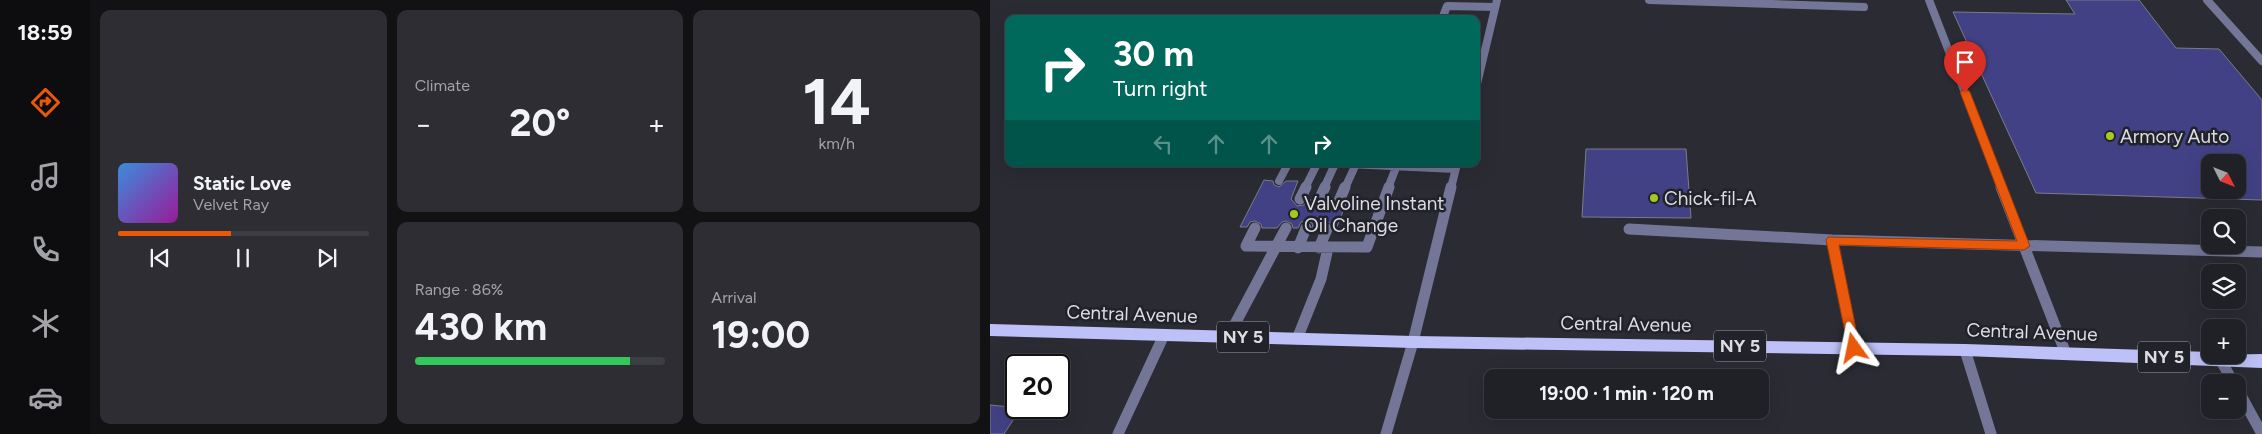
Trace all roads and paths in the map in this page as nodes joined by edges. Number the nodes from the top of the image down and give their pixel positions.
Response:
1 (1649, 0) edge
2 (1929, 0) edge
3 (2207, 0) edge
4 (1496, 3) edge
5 (1864, 7) dead end
6 (1444, 15) edge
7 (1480, 52) edge
8 (2262, 62) edge
9 (1286, 167) edge
10 (1316, 167) edge
11 (1334, 167) edge
12 (1355, 167) edge
13 (1396, 167) edge
14 (1456, 167) edge
15 (1279, 181) dead end
16 (1300, 199) dead end
17 (1319, 200) dead end
18 (1339, 201) dead end
19 (1255, 228) dead end
20 (1286, 228) dead end
21 (1306, 228) dead end
22 (1327, 229) dead end
23 (1630, 229) dead end
24 (1832, 240) junction
25 (2024, 246) junction
26 (1276, 247) junction
27 (1298, 248) junction
28 (1323, 248) junction
29 (2262, 252) edge
30 (990, 330) edge
31 (1164, 335) junction
32 (1228, 337) junction
33 (1297, 339) junction
34 (1413, 342) junction
35 (1854, 348) junction
36 (1964, 350) junction
37 (2066, 354) junction
38 (2201, 358) edge
39 (2246, 360) edge
40 (2262, 361) edge
41 (2246, 405) edge
42 (1118, 434) edge
43 (1386, 434) edge
44 (1991, 434) edge
45 (2262, 434) edge

1 - 5 street
2 - 25 street
3 - 8 street
4 - 6 street
4 - 7 street
9 - 15 street
10 - 16 street
11 - 17 street
12 - 18 street
13 - 28 street
14 - 34 street
19 - 26 street
20 - 26 street
21 - 27 street
22 - 28 street
23 - 24 street
24 - 25 street
24 - 35 street
25 - 29 street
25 - 37 street
26 - 27 street
26 - 32 street
27 - 28 street
28 - 33 street
30 - 31 main road, Central Avenue / NY 5
31 - 32 main road, Central Avenue / NY 5
31 - 42 street
32 - 33 main road, Central Avenue / NY 5
33 - 34 main road, Central Avenue / NY 5
34 - 35 main road, Central Avenue / NY 5
34 - 43 street
35 - 36 main road, Central Avenue / NY 5
36 - 37 main road, Central Avenue / NY 5
36 - 44 street
37 - 38 main road, Central Avenue / NY 5
39 - 40 main road, Central Avenue / NY 5
41 - 45 street

